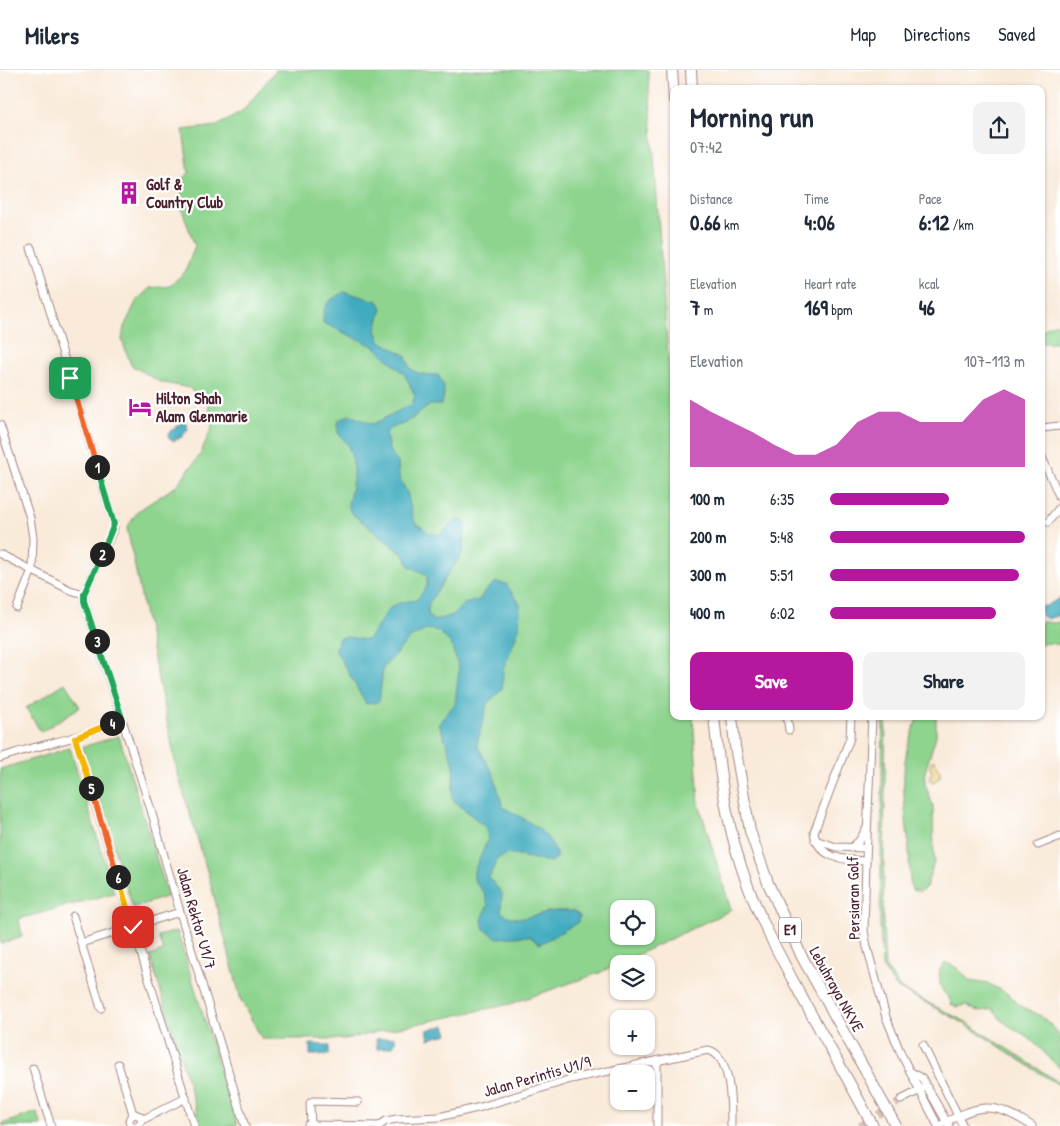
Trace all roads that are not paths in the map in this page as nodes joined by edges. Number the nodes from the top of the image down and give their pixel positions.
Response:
1 (672, 70) edge
2 (691, 70) edge
3 (673, 85) edge
4 (692, 85) edge
5 (31, 248) dead end
6 (0, 425) edge
7 (1060, 426) edge
8 (1045, 428) edge
9 (1045, 463) edge
10 (1058, 487) edge
11 (1060, 498) edge
12 (1060, 507) edge
13 (1048, 522) dead end
14 (0, 554) edge
15 (32, 570) junction
16 (84, 594) junction
17 (17, 608) dead end
18 (122, 718) junction
19 (714, 720) edge
20 (733, 720) edge
21 (788, 720) edge
22 (851, 720) edge
23 (872, 720) edge
24 (789, 730) dead end
25 (75, 738) junction
26 (0, 758) edge
27 (867, 823) junction
28 (1060, 836) edge
29 (815, 840) junction
30 (1038, 845) dead end
31 (836, 847) junction
32 (851, 848) junction
33 (866, 848) junction
34 (834, 858) junction
35 (852, 860) junction
36 (866, 861) junction
37 (865, 892) junction
38 (180, 912) junction
39 (73, 916) dead end
40 (133, 927) junction
41 (81, 943) junction
42 (101, 1008) dead end
43 (923, 1045) dead end
44 (659, 1060) junction
45 (118, 1064) dead end
46 (33, 1068) dead end
47 (923, 1088) junction
48 (186, 1098) junction
49 (901, 1100) tunnel mouth
50 (358, 1102) dead end
51 (958, 1115) junction
52 (948, 1124) edge
53 (134, 1125) edge
54 (310, 1125) edge
55 (51, 1126) edge
56 (194, 1126) edge
57 (245, 1126) edge
58 (379, 1126) edge
59 (657, 1126) edge
60 (731, 1126) edge
61 (873, 1126) edge
62 (896, 1126) edge
63 (938, 1126) edge
64 (964, 1126) edge
65 (1032, 1126) edge

1 - 3 highway
2 - 4 highway
5 - 16 street
6 - 15 street
7 - 8 street
9 - 10 street
10 - 11 street
12 - 13 street
14 - 15 street
15 - 16 street
15 - 17 street
16 - 18 street, Jalan Rektor U1/7
18 - 25 street
18 - 38 street, Jalan Rektor U1/7
19 - 61 highway, E1
20 - 62 highway, Lebuhraya NKVE / E1
21 - 24 street
22 - 29 street
23 - 27 street, Persiaran Golf
25 - 26 street
25 - 40 street
27 - 32 street
27 - 33 street, Persiaran Golf
28 - 30 street
29 - 31 street
29 - 34 street
31 - 32 street
31 - 34 street
32 - 33 street
33 - 36 street, Persiaran Golf
34 - 35 street
35 - 36 street
35 - 37 street
36 - 37 street, Persiaran Golf
37 - 47 street, Persiaran Golf
38 - 40 street
38 - 57 street, Jalan Rektor U1/7
39 - 41 street
40 - 41 street
40 - 48 street
41 - 42 street
43 - 51 street
44 - 58 street, Jalan Perintis U1/9
44 - 59 street
44 - 60 street, Jalan Perintis U1/9
45 - 53 street
46 - 55 street
47 - 49 street
47 - 52 street, Persiaran Golf
47 - 63 street, Persiaran Golf
48 - 53 street
48 - 56 street
50 - 54 street
51 - 52 street
51 - 64 street
51 - 65 street
52 - 63 street
54 - 58 street, Jalan Perintis U1/9

